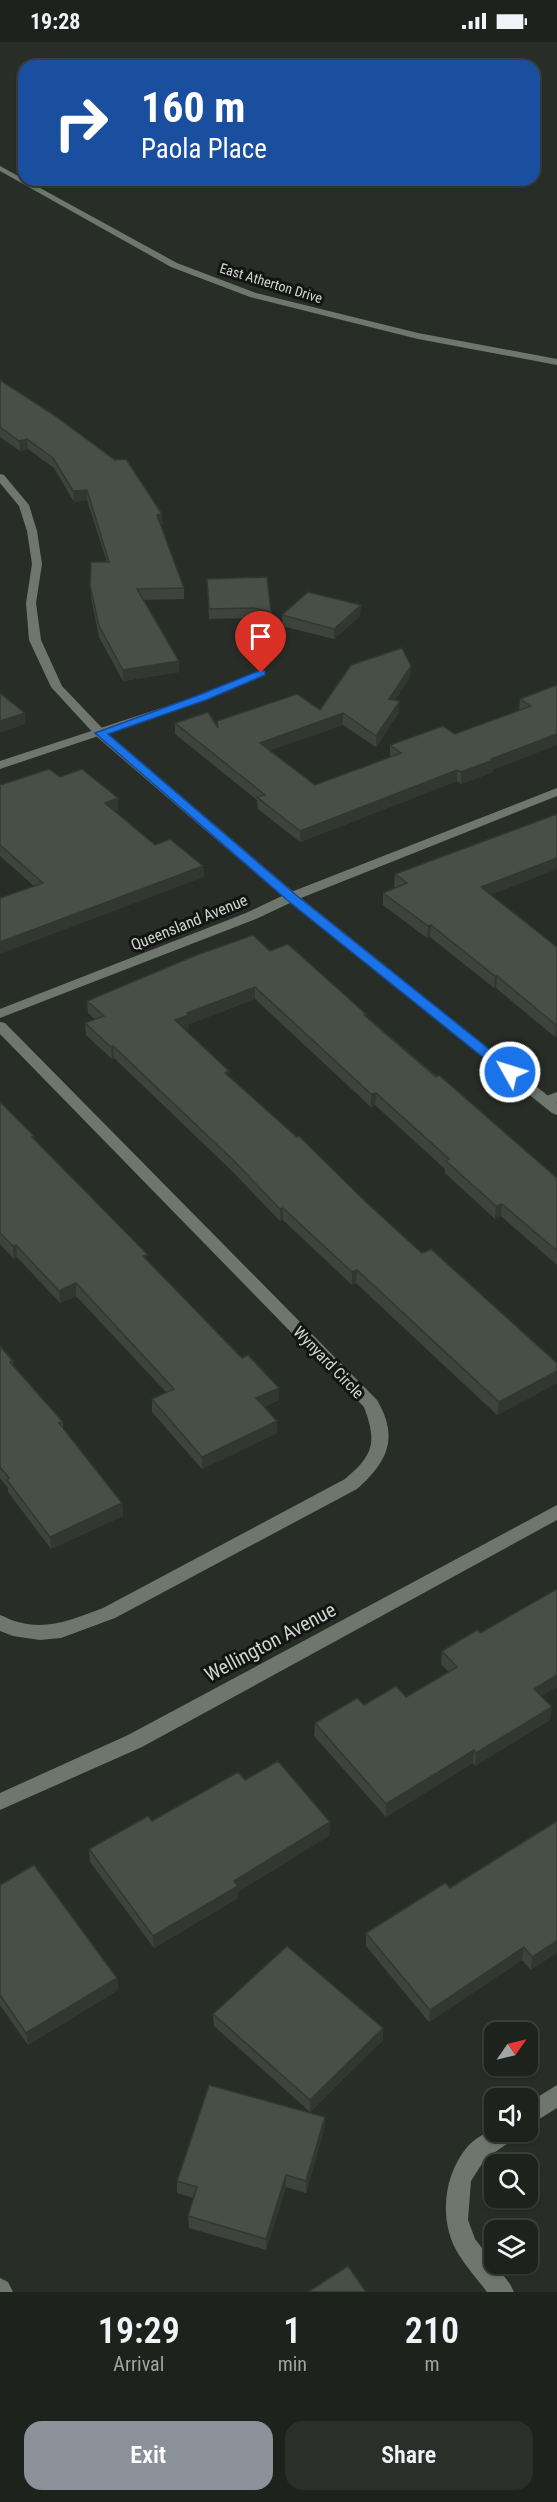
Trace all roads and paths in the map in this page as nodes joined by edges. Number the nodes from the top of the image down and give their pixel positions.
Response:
1 (0, 168) edge
2 (18, 178) edge
3 (32, 186) edge
4 (557, 362) edge
5 (0, 477) edge
6 (261, 673) dead end
7 (100, 733) junction
8 (0, 765) edge
9 (557, 792) edge
10 (291, 897) junction
11 (0, 1014) edge
12 (0, 1026) edge
13 (553, 1102) edge
14 (557, 1512) edge
15 (0, 1622) edge
16 (0, 1802) edge
17 (557, 2095) edge
18 (538, 2109) edge
19 (492, 2142) edge
20 (502, 2292) edge

1 - 2 street, East Atherton Drive
3 - 4 street, East Atherton Drive
5 - 7 street
6 - 7 street
7 - 8 street
7 - 10 street
9 - 10 street, Queensland Avenue
10 - 11 street, Queensland Avenue
10 - 13 street
12 - 15 street, Wynyard Circle
14 - 16 street, Wellington Avenue
17 - 18 street
19 - 20 street

